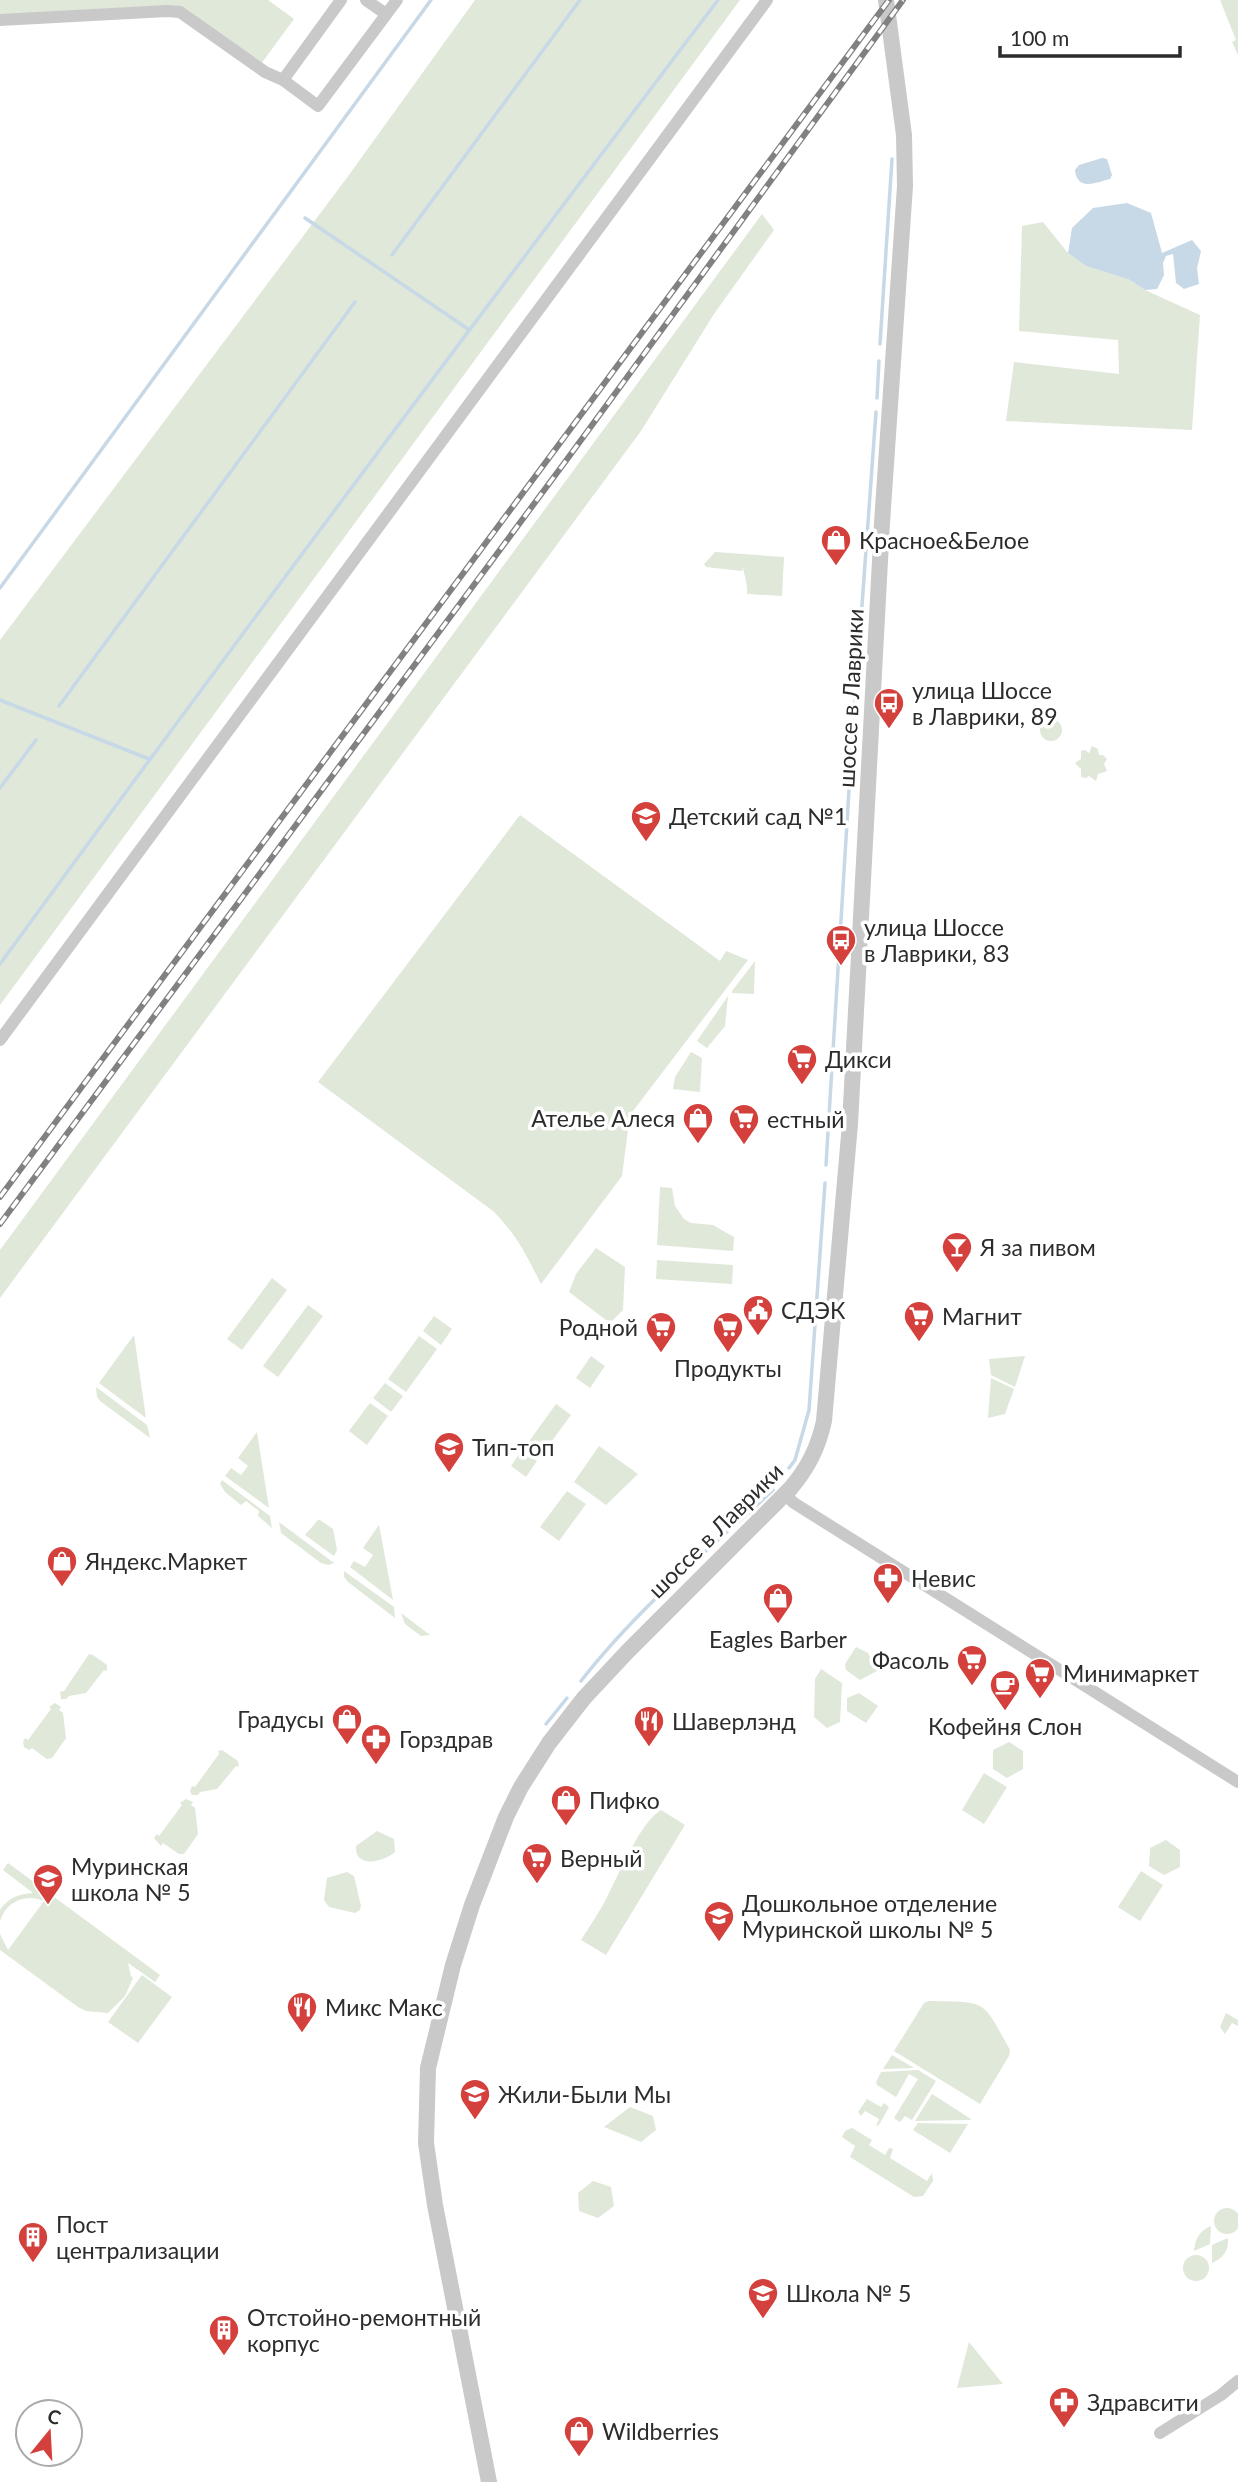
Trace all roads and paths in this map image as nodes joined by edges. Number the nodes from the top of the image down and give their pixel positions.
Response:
1 (341, 0) edge
2 (366, 0) edge
3 (397, 0) edge
4 (767, 0) edge
5 (886, 0) edge
6 (386, 15) junction
7 (0, 20) edge
8 (284, 80) junction
9 (0, 1040) edge
10 (785, 1495) junction
11 (1238, 1782) edge
12 (1238, 2381) edge
13 (1160, 2433) dead end
14 (489, 2482) edge

1 - 8 street
2 - 6 street
3 - 6 street
4 - 9 street
5 - 10 street, шоссе в Лаврики
6 - 8 street
7 - 8 street
10 - 11 street
10 - 14 street, шоссе в Лаврики
12 - 13 street

